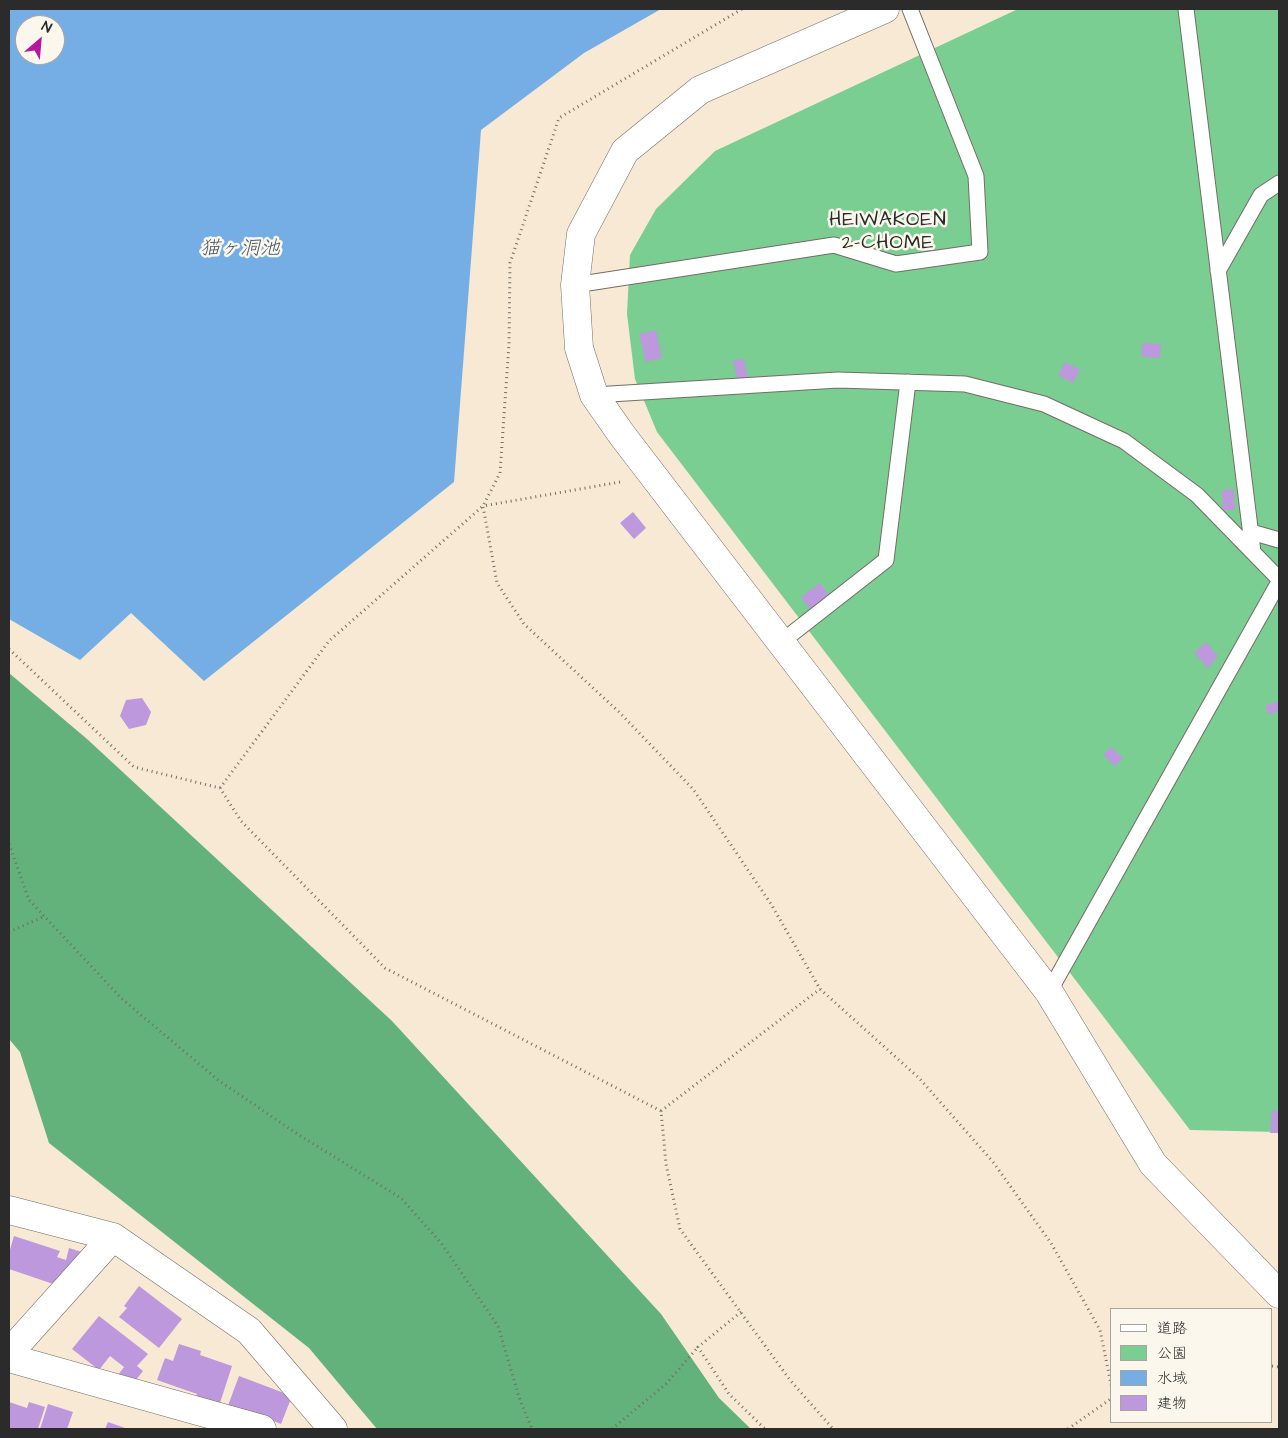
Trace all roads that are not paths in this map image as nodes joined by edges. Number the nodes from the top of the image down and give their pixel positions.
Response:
1 (885, 9) edge
2 (910, 9) edge
3 (1186, 9) edge
4 (1279, 183) edge
5 (1218, 271) junction
6 (575, 285) junction
7 (908, 382) junction
8 (594, 395) junction
9 (1251, 532) junction
10 (1279, 540) edge
11 (1253, 552) junction
12 (1279, 580) edge
13 (780, 643) junction
14 (1049, 992) junction
15 (9, 1210) edge
16 (113, 1237) junction
17 (1279, 1294) edge
18 (9, 1353) edge
19 (9, 1358) edge
20 (262, 1429) edge
21 (333, 1429) edge

1 - 6 street
2 - 6 lane
3 - 5 lane
4 - 5 lane
5 - 9 lane
6 - 8 street
7 - 8 lane
7 - 11 lane
7 - 13 lane
8 - 13 street
9 - 10 lane
9 - 11 lane
11 - 12 lane
12 - 14 lane
13 - 14 street
14 - 17 street
15 - 16 street
16 - 18 street
16 - 21 street
19 - 20 street

